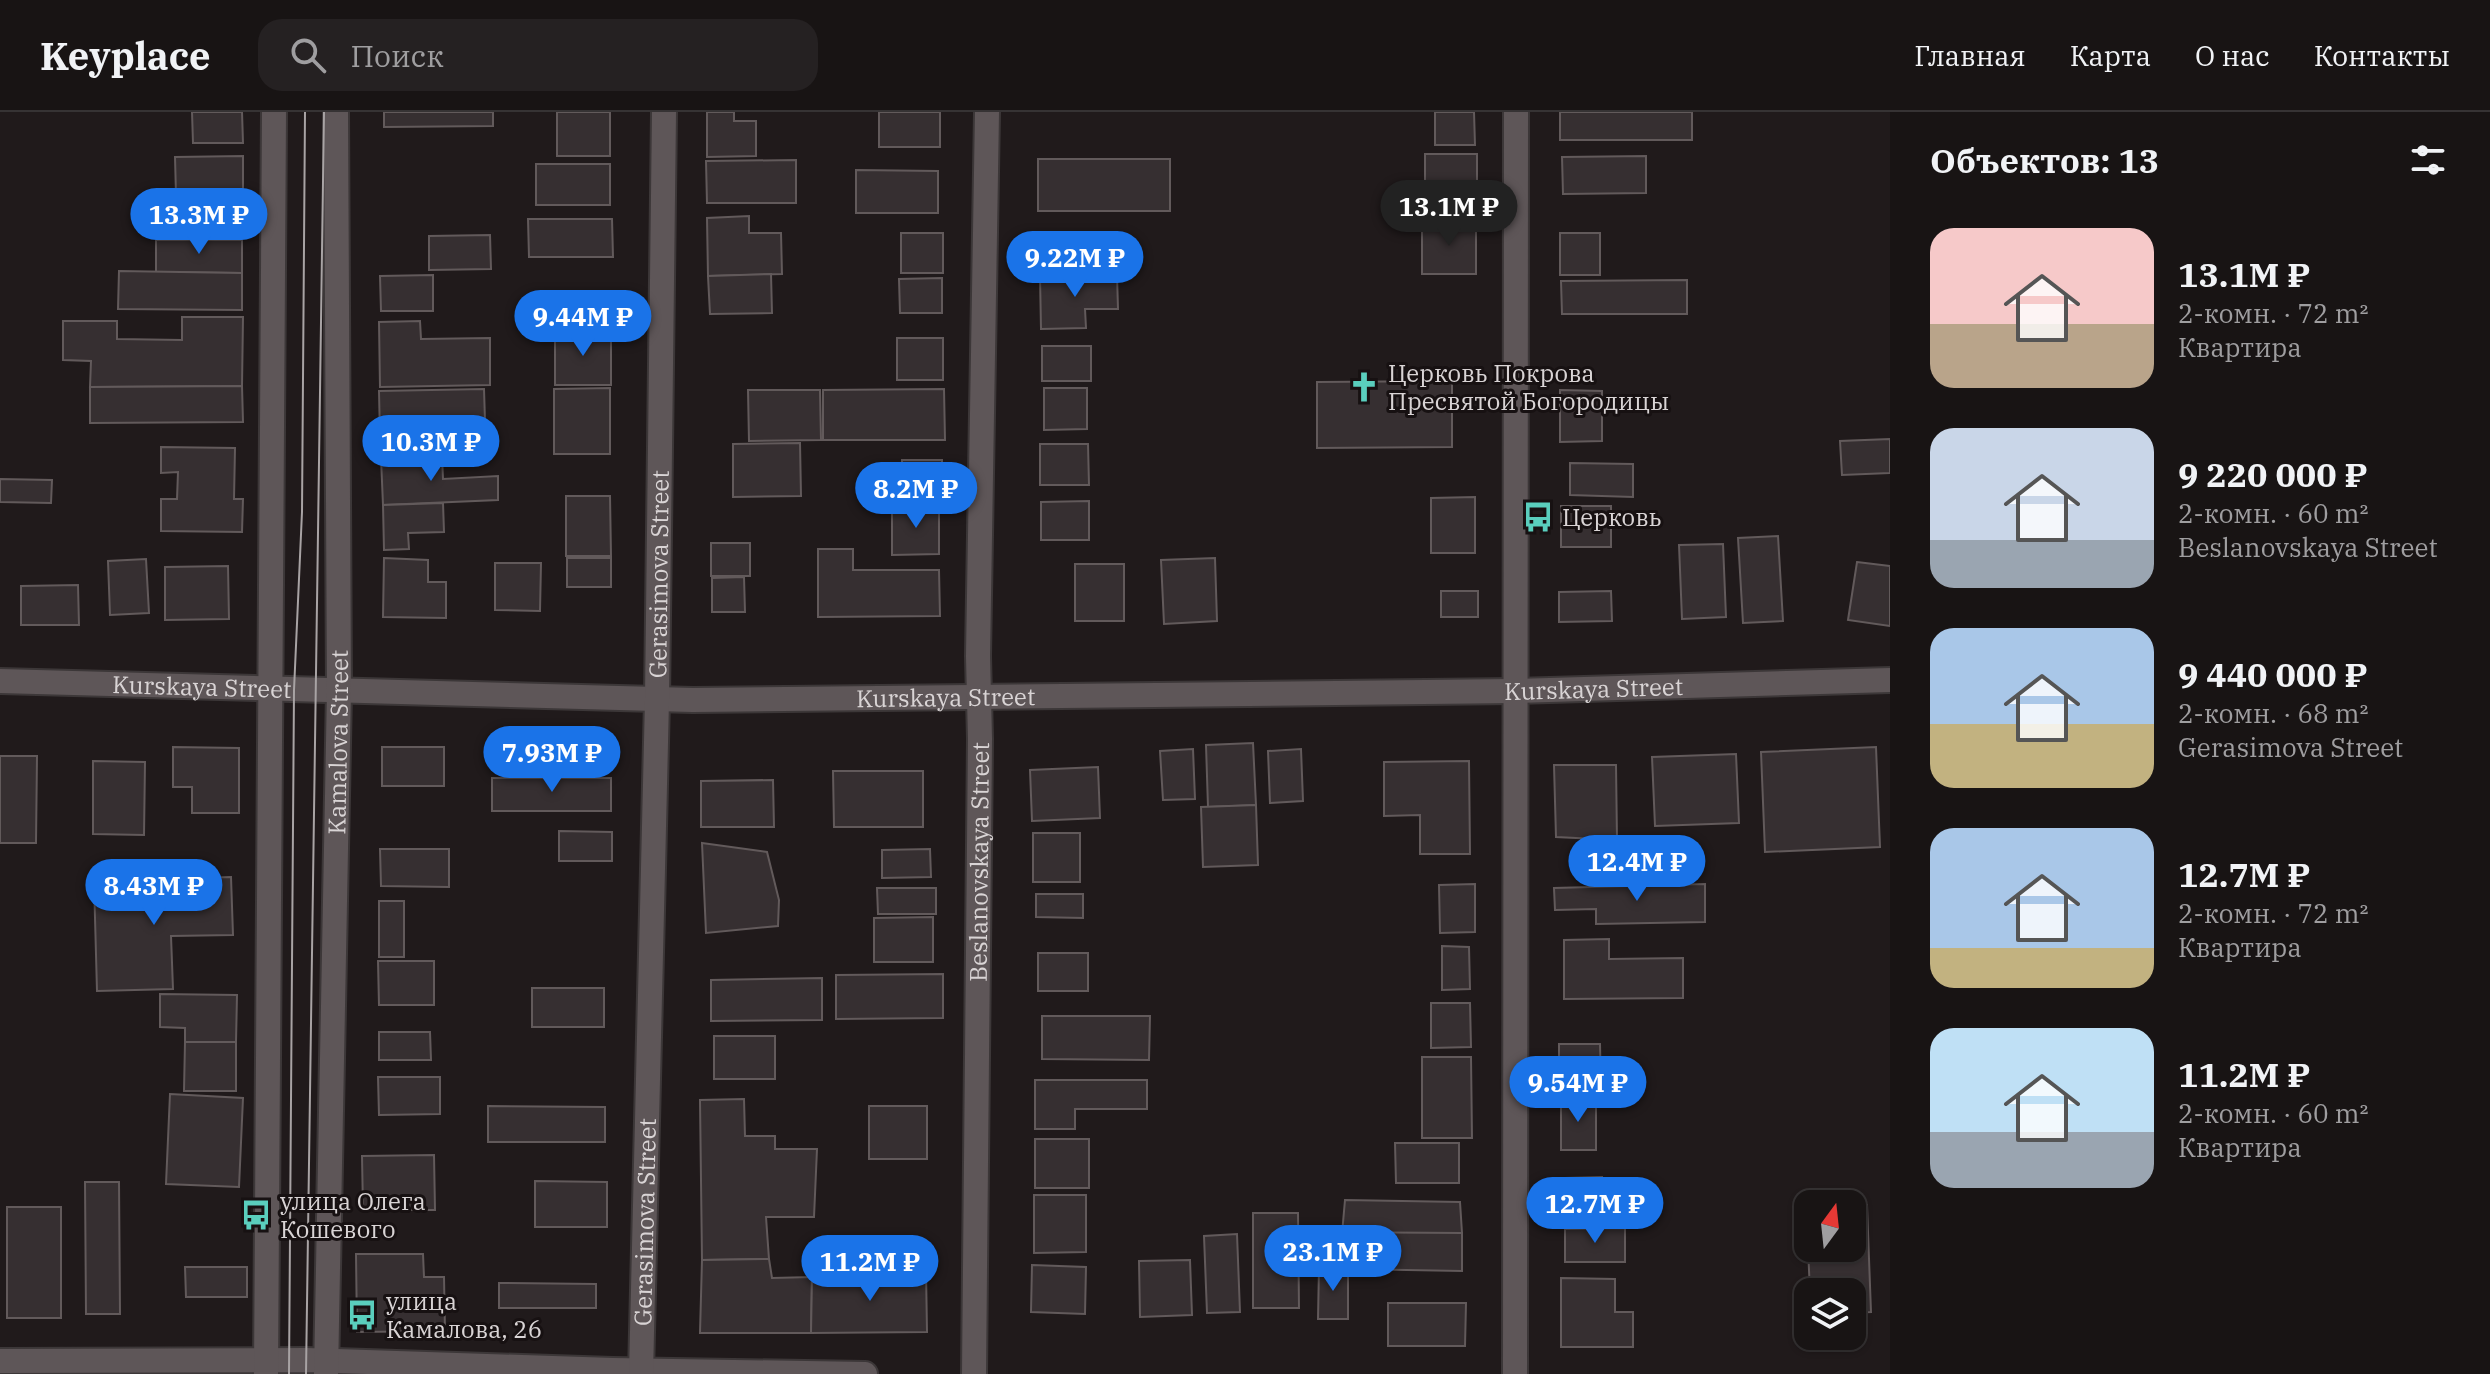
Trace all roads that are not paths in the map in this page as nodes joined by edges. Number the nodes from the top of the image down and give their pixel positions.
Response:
1 (274, 112) edge
2 (336, 112) edge
3 (664, 112) edge
4 (987, 112) edge
5 (1516, 112) edge
6 (1890, 680) edge
7 (0, 681) edge
8 (269, 689) junction
9 (339, 691) junction
10 (1514, 691) junction
11 (979, 698) junction
12 (657, 700) junction
13 (0, 1361) edge
14 (266, 1367) edge
15 (326, 1368) edge
16 (641, 1372) edge
17 (865, 1374) edge
18 (974, 1374) edge
19 (1515, 1374) edge

1 - 8 street
2 - 9 street, Kamalova Street
3 - 12 street, Gerasimova Street
4 - 11 street, Beslanovskaya Street
5 - 10 street
6 - 10 street, Kurskaya Street
7 - 8 street, Kurskaya Street
8 - 9 street, Kurskaya Street
8 - 14 street
9 - 12 street, Kurskaya Street
9 - 15 street, Kamalova Street
10 - 11 street, Kurskaya Street
10 - 19 street
11 - 12 street, Kurskaya Street
11 - 18 street, Beslanovskaya Street
12 - 16 street, Gerasimova Street
13 - 14 street
14 - 15 street
15 - 16 street
16 - 17 street

